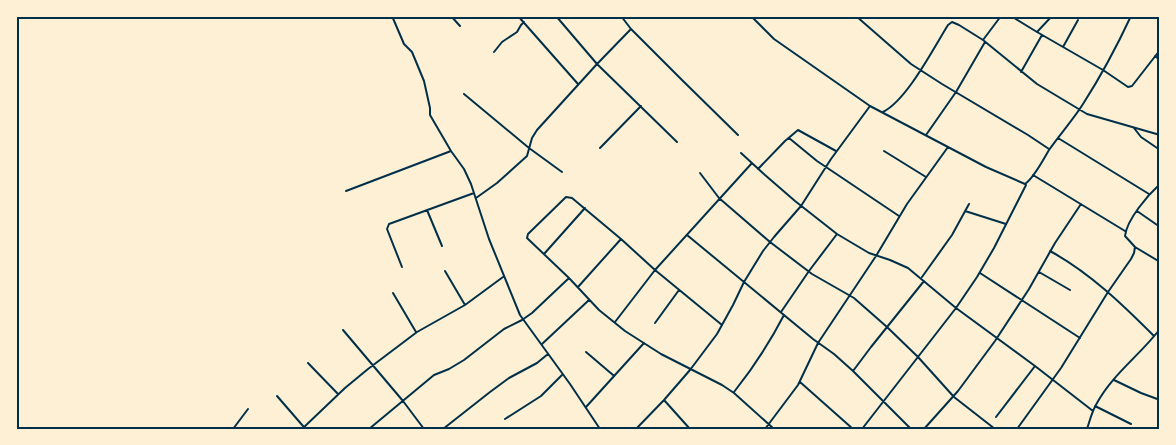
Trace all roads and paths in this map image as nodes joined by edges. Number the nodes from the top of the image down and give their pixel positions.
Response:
1 (392, 16) edge
2 (451, 16) edge
3 (518, 16) edge
4 (556, 16) edge
5 (621, 16) edge
6 (751, 16) edge
7 (856, 16) edge
8 (1001, 16) edge
9 (1011, 16) edge
10 (1052, 16) edge
11 (1131, 16) edge
12 (1078, 20) dead end
13 (524, 22) junction
14 (460, 26) dead end
15 (631, 29) junction
16 (1037, 32) junction
17 (1042, 35) junction
18 (984, 41) junction
19 (1063, 47) junction
20 (1160, 50) edge
21 (494, 52) dead end
22 (1155, 56) junction
23 (1160, 60) edge
24 (597, 64) junction
25 (921, 70) junction
26 (1103, 70) junction
27 (1021, 72) junction
28 (578, 85) junction
29 (956, 92) junction
30 (464, 94) dead end
31 (640, 106) junction
32 (870, 106) junction
33 (1079, 110) junction
34 (883, 112) junction
35 (1134, 128) junction
36 (738, 135) dead end
37 (925, 135) junction
38 (1160, 135) edge
39 (789, 138) junction
40 (1058, 138) junction
41 (677, 142) dead end
42 (948, 147) junction
43 (529, 148) junction
44 (600, 148) dead end
45 (884, 150) dead end
46 (1050, 150) junction
47 (1160, 150) edge
48 (451, 151) junction
49 (836, 151) junction
50 (741, 153) dead end
51 (752, 163) junction
52 (826, 167) junction
53 (758, 169) junction
54 (562, 172) dead end
55 (700, 173) dead end
56 (1033, 174) junction
57 (926, 177) junction
58 (1026, 184) junction
59 (1160, 184) edge
60 (346, 191) dead end
61 (474, 193) junction
62 (1150, 194) junction
63 (476, 198) junction
64 (719, 198) junction
65 (969, 204) dead end
66 (1081, 204) junction
67 (801, 206) junction
68 (585, 208) junction
69 (427, 210) junction
70 (965, 211) junction
71 (1137, 211) junction
72 (900, 216) junction
73 (1006, 224) junction
74 (1160, 227) edge
75 (1126, 232) junction
76 (837, 234) junction
77 (687, 235) junction
78 (621, 239) junction
79 (770, 242) junction
80 (442, 246) dead end
81 (1134, 247) junction
82 (1050, 251) junction
83 (544, 254) junction
84 (876, 256) junction
85 (1160, 262) edge
86 (402, 267) dead end
87 (655, 270) junction
88 (445, 271) dead end
89 (809, 271) junction
90 (1039, 272) junction
91 (980, 273) junction
92 (503, 276) junction
93 (569, 278) junction
94 (922, 278) junction
95 (924, 281) junction
96 (744, 282) junction
97 (578, 287) junction
98 (679, 290) junction
99 (1070, 290) dead end
100 (1108, 292) junction
101 (393, 293) dead end
102 (850, 296) junction
103 (589, 300) junction
104 (1022, 300) junction
105 (466, 305) junction
106 (956, 308) junction
107 (783, 314) junction
108 (522, 320) junction
109 (614, 322) junction
110 (655, 323) dead end
111 (722, 324) junction
112 (887, 327) junction
113 (1160, 329) edge
114 (342, 330) dead end
115 (417, 332) junction
116 (1154, 336) junction
117 (997, 338) junction
118 (1080, 338) junction
119 (818, 343) junction
120 (541, 344) junction
121 (644, 344) junction
122 (586, 352) dead end
123 (548, 354) junction
124 (918, 357) junction
125 (308, 363) dead end
126 (374, 365) junction
127 (1035, 366) junction
128 (690, 370) junction
129 (853, 371) junction
130 (563, 374) junction
131 (614, 376) junction
132 (1053, 379) junction
133 (1114, 380) junction
134 (800, 382) junction
135 (734, 393) junction
136 (338, 394) junction
137 (277, 396) dead end
138 (954, 397) junction
139 (664, 400) junction
140 (1160, 400) edge
141 (403, 401) junction
142 (883, 401) junction
143 (1095, 406) junction
144 (586, 407) junction
145 (248, 409) dead end
146 (1093, 411) junction
147 (996, 417) dead end
148 (505, 419) dead end
149 (769, 424) junction
150 (1131, 424) dead end
151 (1160, 425) edge
152 (303, 428) edge
153 (234, 429) edge
154 (369, 429) edge
155 (424, 429) edge
156 (443, 429) edge
157 (600, 429) edge
158 (636, 429) edge
159 (690, 429) edge
160 (765, 429) edge
161 (774, 429) edge
162 (853, 429) edge
163 (862, 429) edge
164 (912, 429) edge
165 (924, 429) edge
166 (995, 429) edge
167 (1017, 429) edge
168 (1087, 429) edge
169 (1158, 429) edge

1 - 48 street
2 - 14 street
3 - 13 street
4 - 24 street
5 - 15 street
6 - 32 street
7 - 25 street
8 - 18 street
9 - 16 street
10 - 16 street
11 - 26 street
12 - 19 street
13 - 21 street
13 - 28 street
15 - 24 street
15 - 36 street
16 - 17 street
17 - 19 street
17 - 27 street
18 - 25 street
18 - 27 street
18 - 29 street
19 - 26 street
20 - 22 street
22 - 23 street
22 - 26 street
24 - 28 street
24 - 31 street
25 - 29 street
25 - 34 street
26 - 33 street
27 - 33 street
28 - 43 street
29 - 37 street
29 - 46 street
30 - 43 street
31 - 41 street
31 - 44 street
32 - 34 street
32 - 49 street
33 - 35 street
33 - 40 street
34 - 37 street
35 - 38 street
35 - 47 street
37 - 42 street
39 - 49 street
39 - 52 street
39 - 53 street
40 - 46 street
40 - 62 street
42 - 57 street
42 - 58 street
43 - 54 street
43 - 63 street
45 - 57 street
46 - 56 street
48 - 60 street
48 - 61 street
49 - 52 street
50 - 51 street
51 - 53 street
51 - 64 street
52 - 67 street
52 - 72 street
53 - 67 street
55 - 64 street
56 - 58 street
56 - 66 street
57 - 72 street
58 - 73 street
59 - 62 street
61 - 63 street
61 - 69 street
62 - 71 street
63 - 92 street
64 - 77 street
64 - 79 street
65 - 70 street
66 - 75 street
66 - 82 street
67 - 76 street
67 - 79 street
68 - 78 street
68 - 83 street
68 - 83 street
69 - 80 street
69 - 86 street
70 - 73 street
70 - 94 street
71 - 74 street
71 - 75 street
72 - 84 street
73 - 91 street
75 - 81 street
76 - 84 street
76 - 89 street
77 - 87 street
77 - 96 street
78 - 87 street
78 - 97 street
79 - 89 street
79 - 96 street
81 - 85 street
81 - 100 street
82 - 90 street
82 - 100 street
83 - 93 street
84 - 94 street
84 - 102 street
87 - 98 street
87 - 109 street
88 - 105 street
89 - 102 street
89 - 107 street
90 - 99 street
90 - 104 street
91 - 104 street
91 - 106 street
92 - 105 street
92 - 108 street
93 - 97 street
93 - 108 street
94 - 95 street
95 - 106 street
95 - 112 street
96 - 107 street
96 - 111 street
97 - 103 street
98 - 110 street
98 - 111 street
100 - 116 street
100 - 118 street
101 - 115 street
102 - 112 street
102 - 119 street
103 - 109 street
103 - 120 street
104 - 117 street
104 - 118 street
105 - 115 street
106 - 117 street
106 - 124 street
107 - 119 street
107 - 135 street
108 - 120 street
108 - 141 street
109 - 121 street
111 - 128 street
112 - 124 street
112 - 129 street
113 - 116 street
114 - 126 street
115 - 126 street
116 - 133 street
117 - 127 street
117 - 138 street
118 - 132 street
119 - 129 street
119 - 134 street
120 - 123 street
121 - 128 street
121 - 131 street
122 - 131 street
123 - 130 street
123 - 156 street
124 - 138 street
124 - 142 street
125 - 136 street
126 - 136 street
126 - 141 street
127 - 132 street
127 - 147 street
128 - 135 street
128 - 139 street
129 - 142 street
130 - 144 street
130 - 148 street
131 - 144 street
132 - 146 street
132 - 167 street
133 - 140 street
133 - 143 street
134 - 149 street
134 - 162 street
135 - 149 street
136 - 152 street
137 - 152 street
138 - 165 street
138 - 166 street
139 - 158 street
139 - 159 street
141 - 154 street
141 - 155 street
142 - 163 street
142 - 164 street
143 - 146 street
143 - 150 street
144 - 157 street
145 - 153 street
146 - 168 street
149 - 160 street
149 - 161 street
151 - 169 street

